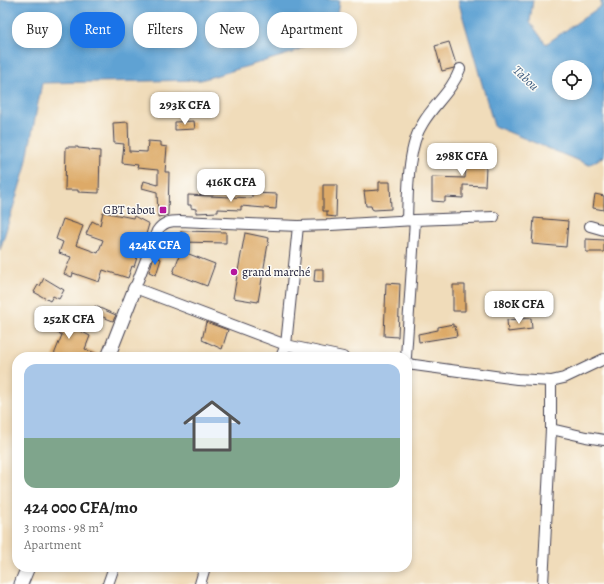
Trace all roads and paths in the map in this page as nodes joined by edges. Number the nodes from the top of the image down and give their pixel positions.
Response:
1 (460, 70) dead end
2 (494, 216) dead end
3 (411, 220) junction
4 (298, 226) junction
5 (590, 226) dead end
6 (604, 230) edge
7 (135, 288) junction
8 (286, 345) junction
9 (112, 352) edge
10 (283, 352) edge
11 (320, 352) edge
12 (406, 352) edge
13 (604, 359) edge
14 (412, 365) edge
15 (551, 381) junction
16 (552, 429) junction
17 (604, 440) edge
18 (26, 572) edge
19 (112, 572) edge
20 (204, 572) edge
21 (21, 584) edge
22 (108, 584) edge
23 (200, 584) edge
24 (543, 584) edge

1 - 3 street
2 - 3 street
3 - 4 street
3 - 12 street
4 - 7 street
4 - 8 street
5 - 6 street
7 - 8 street
7 - 9 street
8 - 10 street
8 - 11 street
13 - 15 street
14 - 15 street
15 - 16 street
16 - 17 street
16 - 24 street
18 - 21 street
19 - 22 street
20 - 23 street

